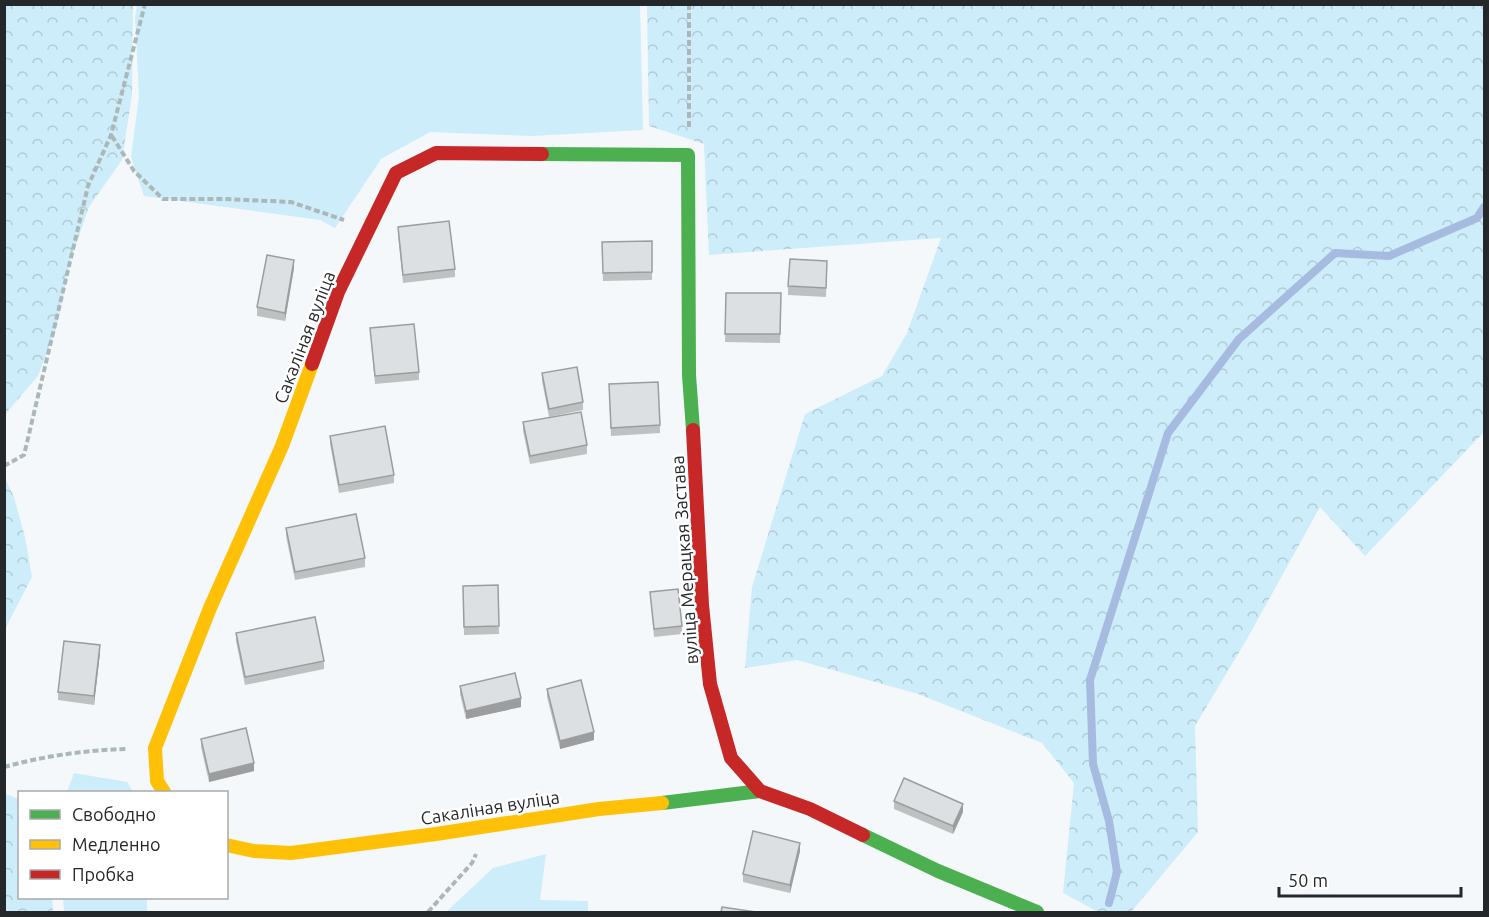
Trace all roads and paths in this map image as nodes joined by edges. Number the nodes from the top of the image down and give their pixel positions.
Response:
1 (145, 4) edge
2 (689, 4) edge
3 (111, 135) junction
4 (688, 155) junction
5 (369, 229) junction
6 (4, 466) edge
7 (155, 748) junction
8 (4, 766) edge
9 (163, 791) edge
10 (760, 791) junction
11 (228, 845) edge
12 (477, 853) dead end
13 (428, 912) edge
14 (1037, 912) edge

1 - 3 path
2 - 4 path
3 - 5 path
3 - 6 path
4 - 5 street, Сакаліная вуліца
4 - 10 street, вуліца Мерацкая Застава
5 - 7 street, Сакаліная вуліца
7 - 8 path
7 - 9 street, Сакаліная вуліца
10 - 11 street, Сакаліная вуліца
10 - 14 street, вуліца Мерацкая Застава
12 - 13 path

